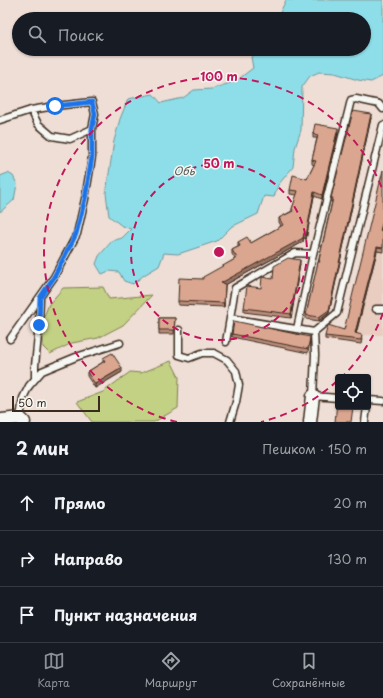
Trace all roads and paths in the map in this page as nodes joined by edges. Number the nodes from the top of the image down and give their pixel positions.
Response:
1 (383, 109) edge
2 (31, 110) junction
3 (0, 120) edge
4 (383, 124) edge
5 (92, 129) junction
6 (313, 254) junction
7 (40, 298) junction
8 (376, 309) dead end
9 (383, 309) edge
10 (230, 318) junction
11 (297, 329) junction
12 (179, 330) dead end
13 (314, 332) junction
14 (10, 339) dead end
15 (226, 342) dead end
16 (120, 343) dead end
17 (35, 379) junction
18 (313, 396) junction
19 (335, 398) edge
20 (371, 400) edge
21 (383, 401) edge
22 (367, 410) edge
23 (22, 420) edge
24 (1, 422) edge
25 (230, 422) edge
26 (310, 422) edge
27 (365, 422) edge

1 - 6 lane
2 - 3 lane
2 - 5 lane
2 - 5 lane
4 - 13 lane
5 - 7 lane
6 - 10 lane
6 - 11 lane
7 - 14 lane
7 - 17 lane
8 - 9 lane
10 - 11 lane
10 - 15 lane
11 - 13 lane
12 - 25 lane
13 - 18 lane
16 - 17 lane
17 - 23 lane
18 - 19 lane
18 - 26 street
20 - 21 lane
22 - 27 lane
23 - 24 street

